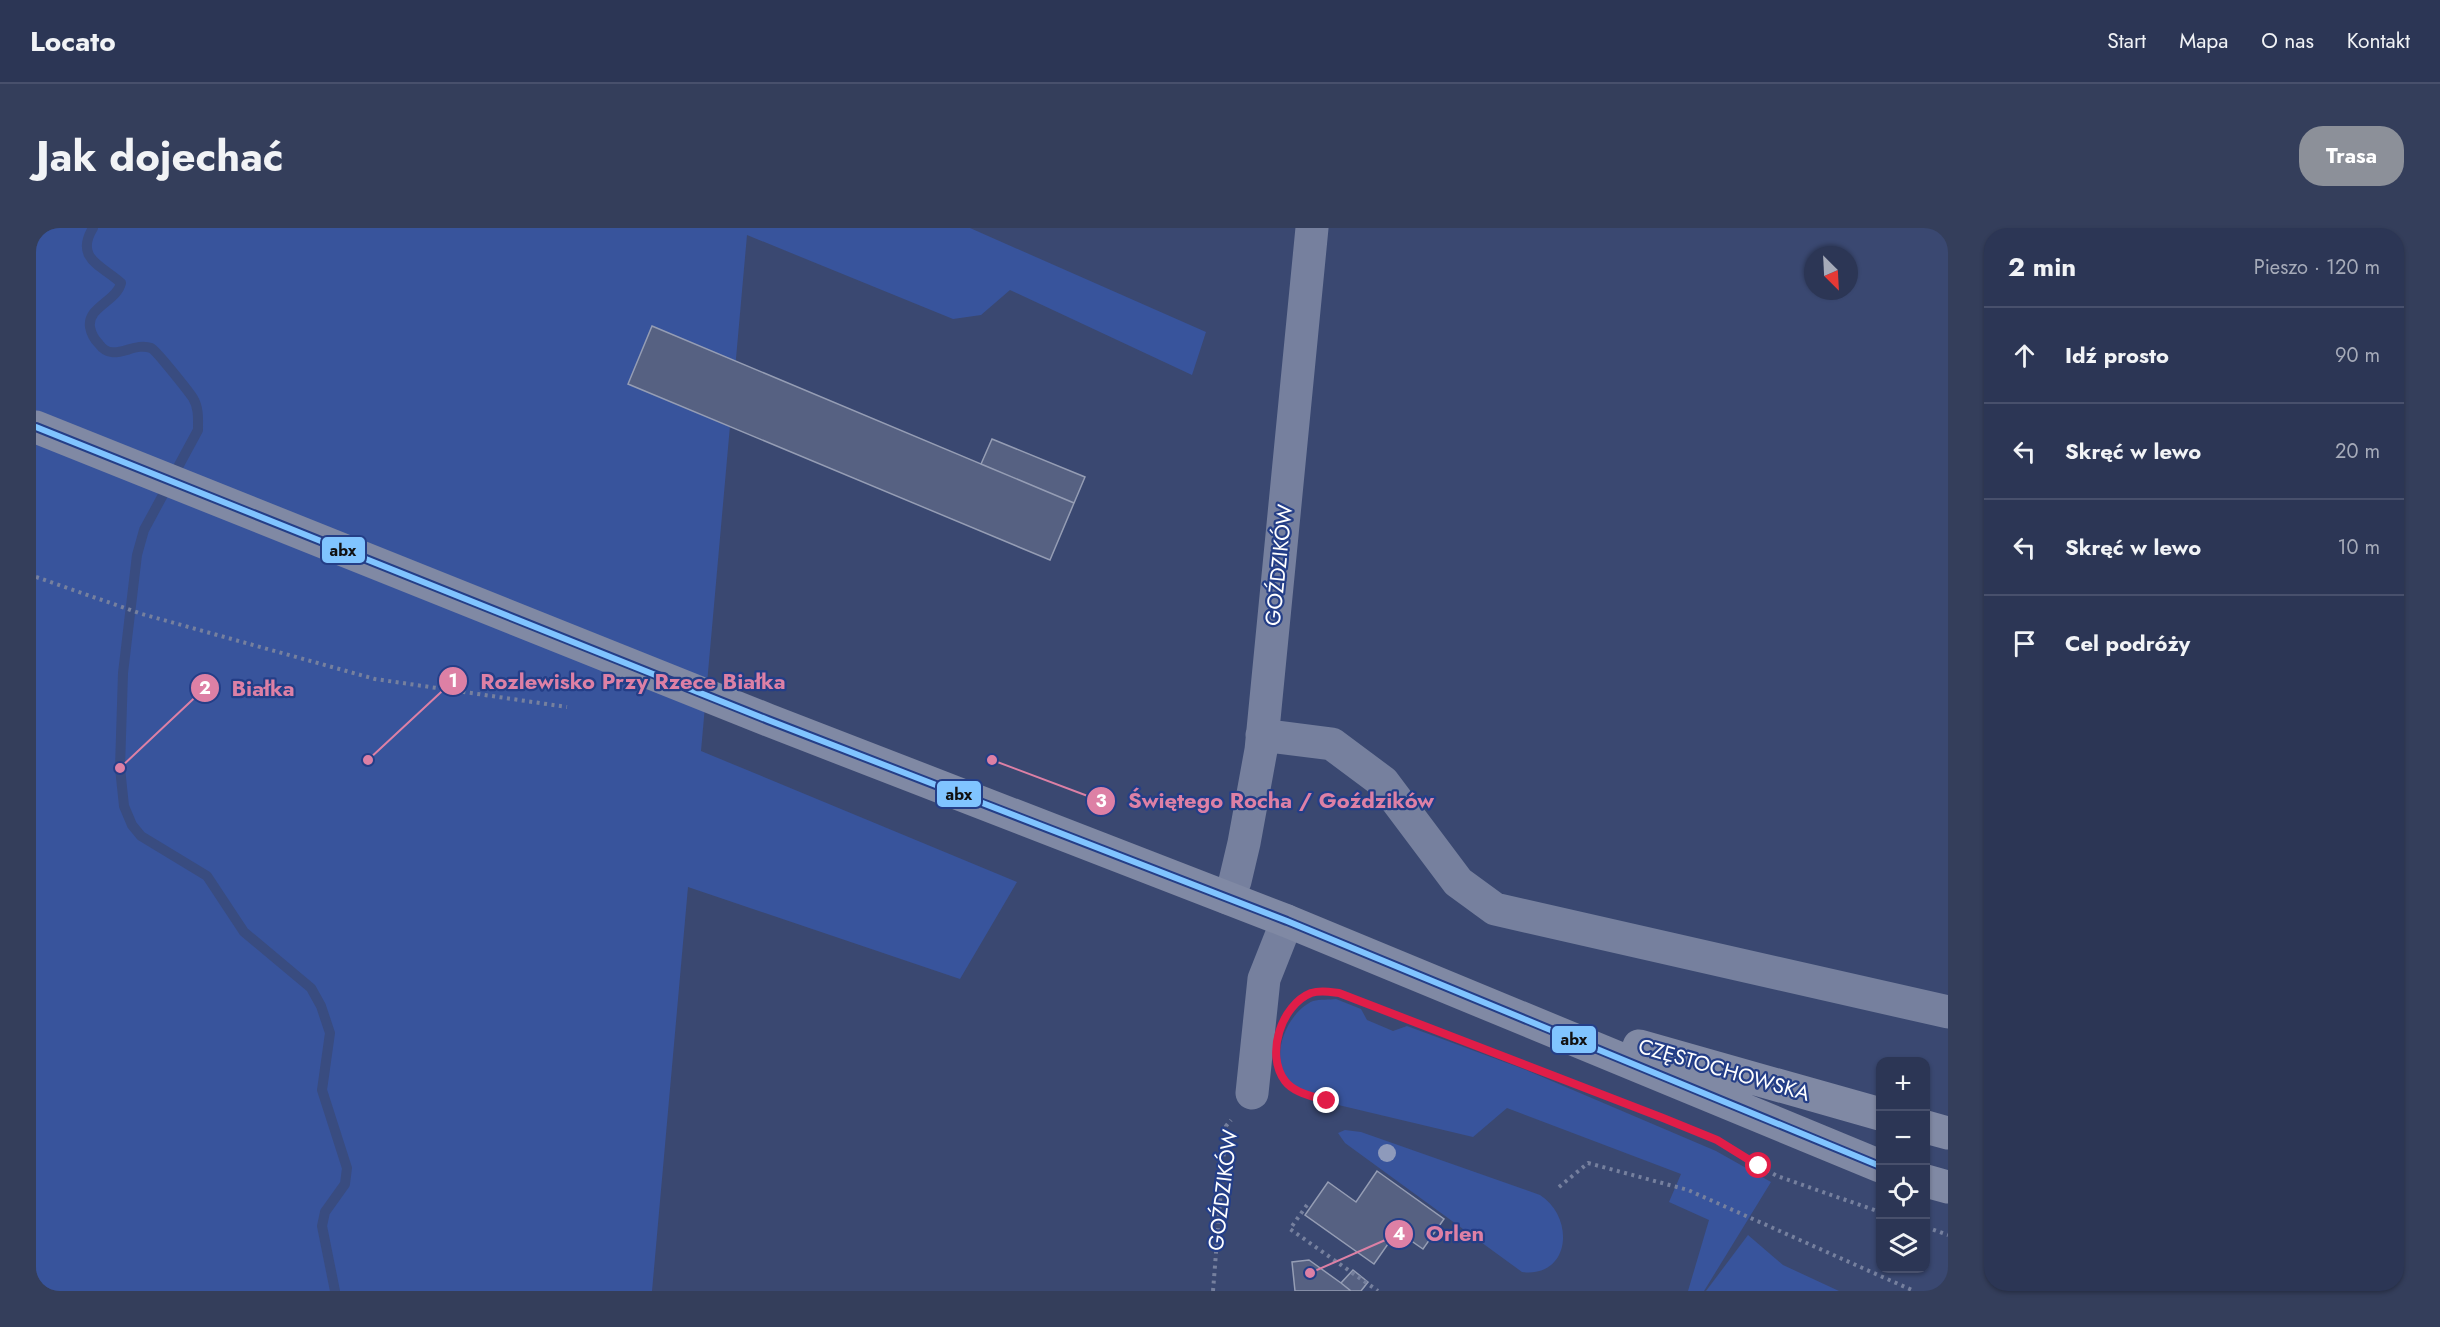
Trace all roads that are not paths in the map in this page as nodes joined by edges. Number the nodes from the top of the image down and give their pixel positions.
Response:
1 (1311, 228) edge
2 (36, 427) edge
3 (1263, 735) junction
4 (1228, 898) junction
5 (1287, 921) junction
6 (1498, 1007) junction
7 (1948, 1012) edge
8 (1252, 1093) road end
9 (1876, 1113) edge
10 (1930, 1128) edge
11 (1948, 1133) edge
12 (1876, 1165) edge
13 (1930, 1181) edge
14 (1948, 1187) edge

1 - 3 street, GOŹDZIKÓW
2 - 4 main road, CZĘSTOCHOWSKA
3 - 4 street, GOŹDZIKÓW
3 - 7 street
4 - 5 main road, CZĘSTOCHOWSKA
5 - 6 main road, CZĘSTOCHOWSKA
5 - 8 street
6 - 9 main road, CZĘSTOCHOWSKA
6 - 12 main road, CZĘSTOCHOWSKA
10 - 11 main road
13 - 14 main road

